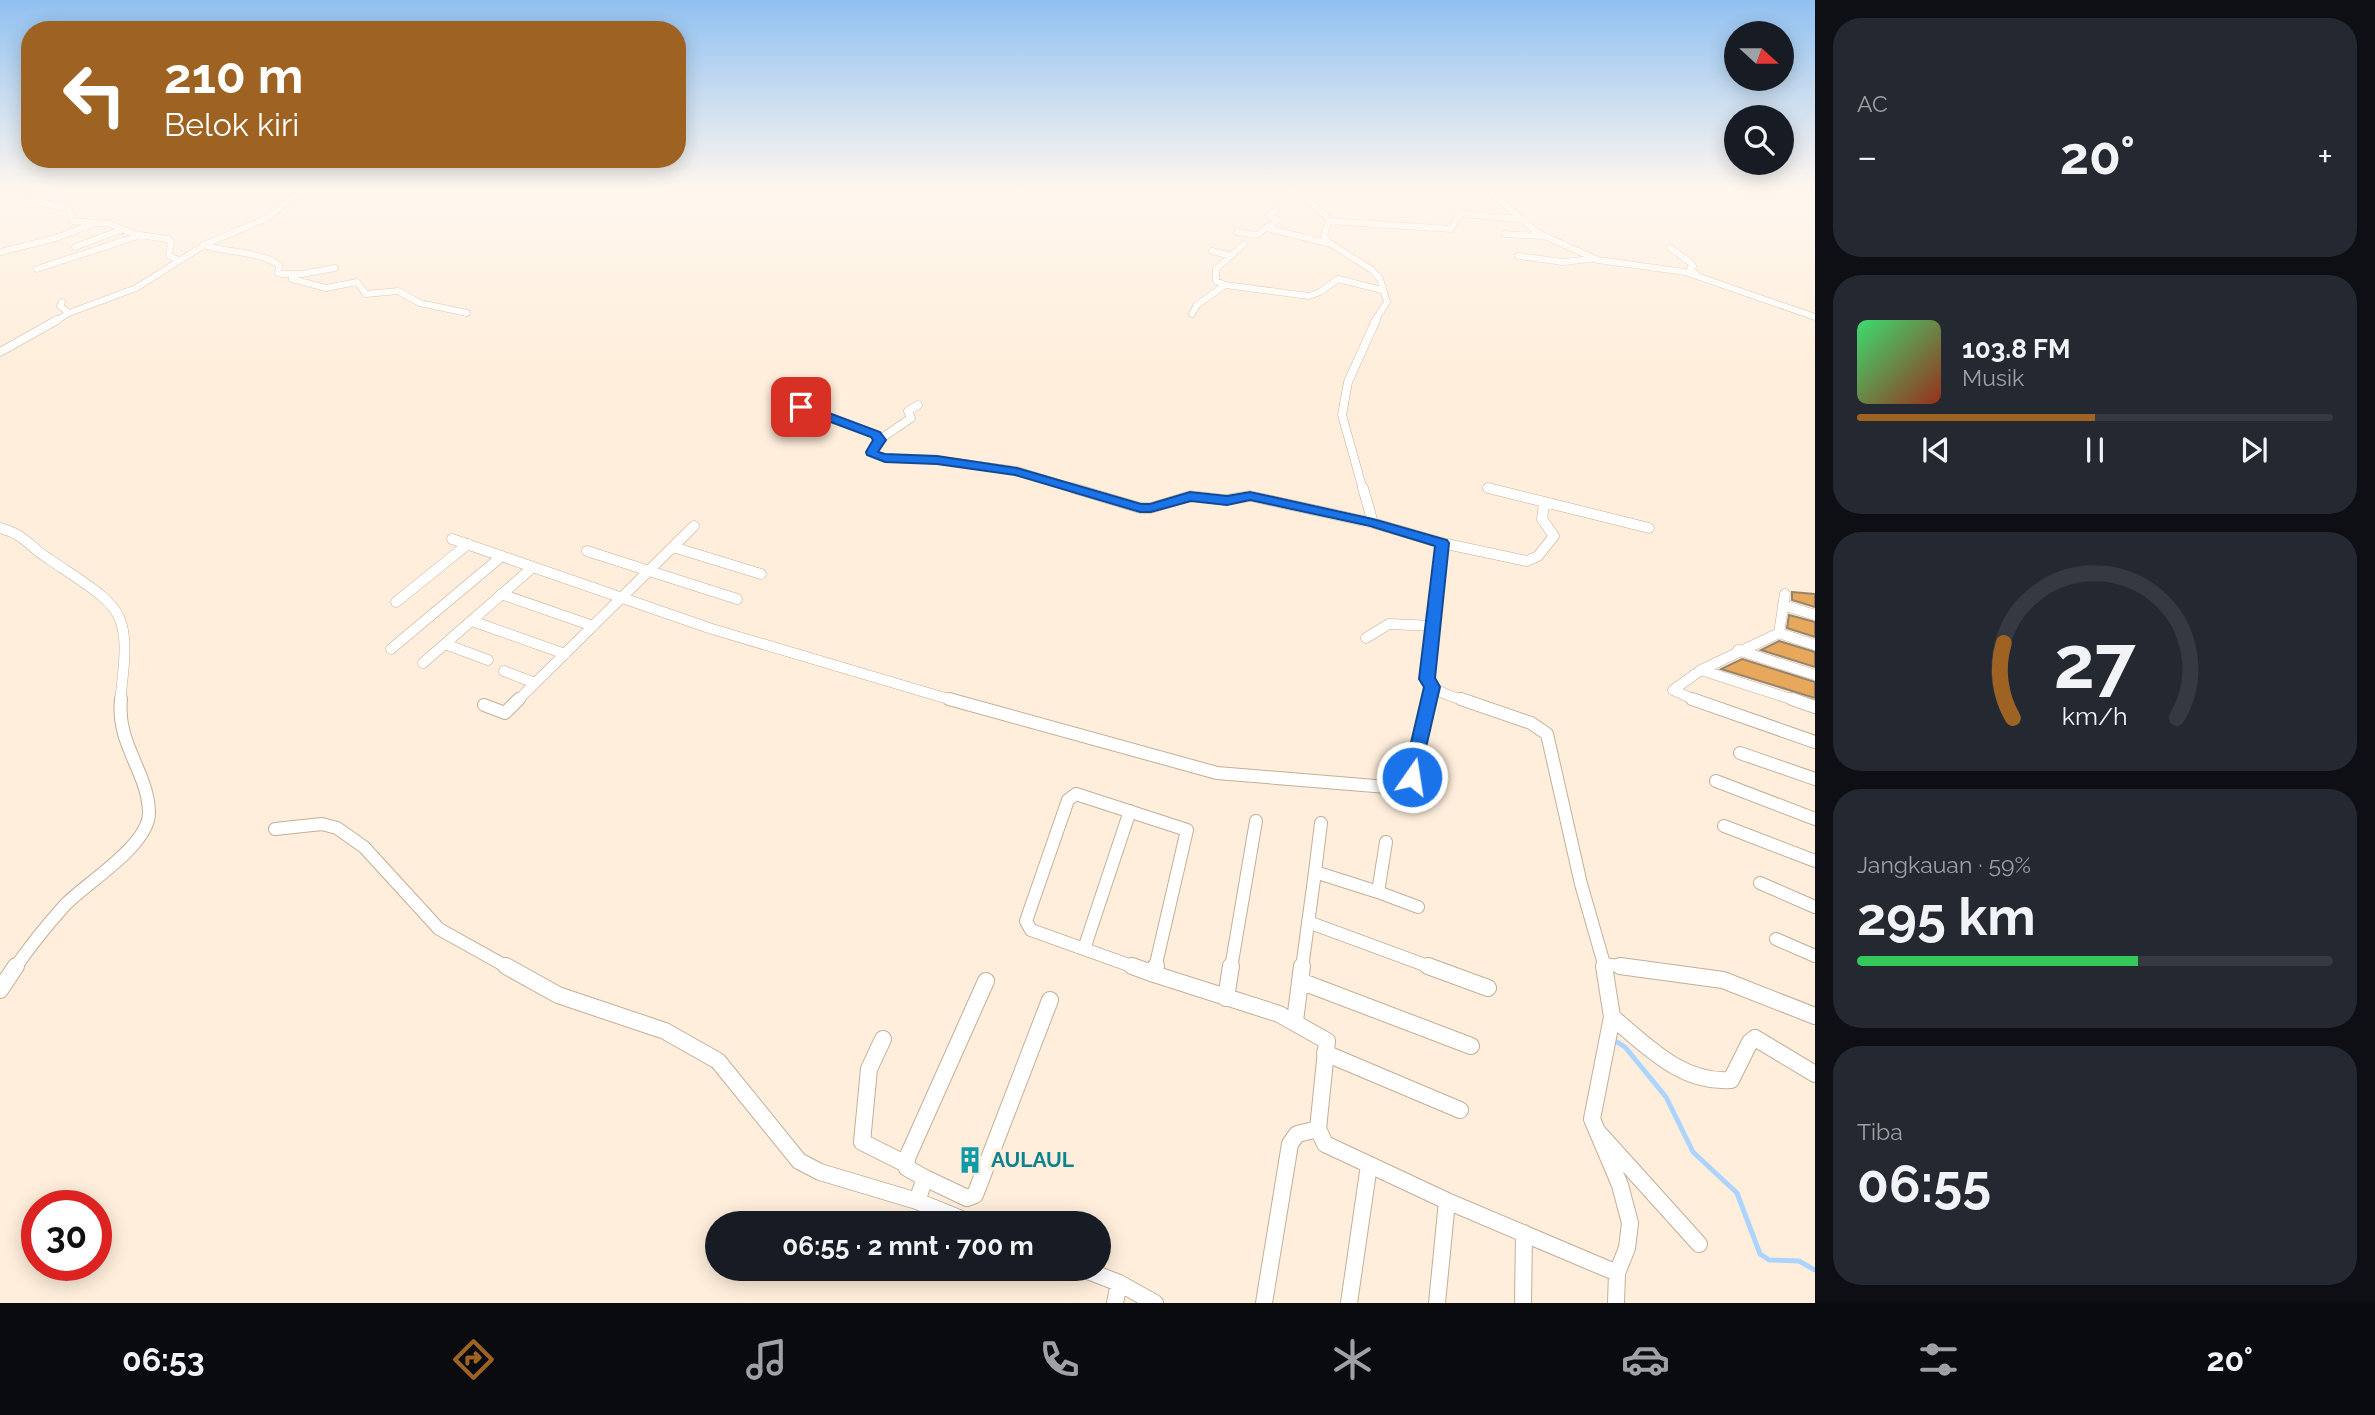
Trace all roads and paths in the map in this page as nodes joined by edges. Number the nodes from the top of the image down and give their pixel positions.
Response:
1 (99, 249) edge
2 (169, 249) edge
3 (197, 249) edge
4 (214, 249) edge
5 (1239, 249) edge
6 (1337, 249) edge
7 (1573, 249) edge
8 (1671, 249) edge
9 (1212, 251) dead end
10 (1231, 256) junction
11 (1518, 256) dead end
12 (178, 260) junction
13 (1594, 260) dead end
14 (335, 268) dead end
15 (37, 269) dead end
16 (299, 274) junction
17 (1697, 275) junction
18 (1225, 285) junction
19 (1382, 290) junction
20 (62, 302) dead end
21 (68, 313) junction
22 (467, 313) dead end
23 (1192, 314) dead end
24 (1815, 317) edge
25 (0, 338) edge
26 (17, 342) junction
27 (0, 352) edge
28 (918, 405) dead end
29 (801, 407) dead end
30 (879, 440) junction
31 (1488, 488) dead end
32 (1544, 504) junction
33 (1373, 523) junction
34 (694, 526) dead end
35 (0, 528) edge
36 (1650, 528) dead end
37 (452, 539) dead end
38 (1442, 543) junction
39 (468, 544) junction
40 (673, 547) junction
41 (587, 551) dead end
42 (502, 556) junction
43 (533, 567) junction
44 (649, 571) junction
45 (761, 574) dead end
46 (501, 594) junction
47 (622, 598) junction
48 (737, 599) dead end
49 (396, 602) dead end
50 (1815, 615) edge
51 (472, 621) junction
52 (593, 626) junction
53 (1434, 626) junction
54 (1779, 633) junction
55 (1366, 638) dead end
56 (445, 644) junction
57 (1815, 645) edge
58 (391, 649) dead end
59 (1738, 650) junction
60 (565, 654) junction
61 (488, 660) dead end
62 (423, 663) dead end
63 (1701, 670) junction
64 (505, 671) dead end
65 (1815, 675) edge
66 (536, 683) junction
67 (1432, 687) junction
68 (484, 705) dead end
69 (1815, 707) edge
70 (1815, 742) edge
71 (1740, 753) dead end
72 (1815, 779) edge
73 (1717, 781) dead end
74 (1130, 811) junction
75 (1815, 819) edge
76 (1256, 821) dead end
77 (1321, 823) dead end
78 (1724, 826) dead end
79 (275, 829) dead end
80 (1386, 842) dead end
81 (1815, 862) edge
82 (1315, 872) junction
83 (1760, 883) dead end
84 (1378, 892) junction
85 (1418, 906) dead end
86 (1815, 906) edge
87 (1308, 922) junction
88 (1776, 939) dead end
89 (1084, 949) junction
90 (1815, 956) edge
91 (1604, 964) junction
92 (1154, 974) junction
93 (1300, 981) junction
94 (986, 982) dead end
95 (1488, 988) dead end
96 (0, 990) edge
97 (1226, 998) junction
98 (1049, 1000) dead end
99 (1815, 1016) edge
100 (1612, 1017) junction
101 (1295, 1021) junction
102 (883, 1039) dead end
103 (1471, 1046) dead end
104 (1325, 1054) junction
105 (1815, 1074) edge
106 (1460, 1110) dead end
107 (1318, 1129) junction
108 (1595, 1129) junction
109 (906, 1164) junction
110 (1369, 1165) junction
111 (925, 1178) junction
112 (917, 1201) junction
113 (1447, 1201) junction
114 (942, 1211) edge
115 (1524, 1233) junction
116 (1699, 1244) dead end
117 (1617, 1273) junction
118 (1111, 1280) edge
119 (1119, 1283) junction
120 (1115, 1303) edge
121 (1155, 1303) edge
122 (1264, 1303) edge
123 (1349, 1303) edge
124 (1437, 1303) edge
125 (1523, 1303) edge
126 (1616, 1303) edge

1 - 15 street
2 - 12 street
3 - 12 street
4 - 16 street
5 - 10 street
6 - 19 street
7 - 17 street
8 - 17 street
9 - 10 street
10 - 18 street
11 - 13 street
12 - 21 street
14 - 16 street
16 - 22 street
17 - 24 street
18 - 19 street
18 - 23 street
19 - 33 street
20 - 21 street
21 - 26 street
25 - 26 street
26 - 27 street
28 - 30 street
29 - 30 street
30 - 33 street
31 - 32 street
32 - 36 street
32 - 38 street
33 - 38 street
34 - 40 street
35 - 96 street
37 - 39 street
38 - 53 street
39 - 42 street
39 - 49 street
40 - 44 street
40 - 45 street
41 - 44 street
42 - 43 street
42 - 58 street
43 - 46 street
43 - 47 street
44 - 47 street
44 - 48 street
46 - 51 street
46 - 52 street
47 - 52 street
47 - 67 street
50 - 54 street
51 - 56 street
51 - 60 street
52 - 60 street
53 - 55 street
53 - 67 street
54 - 57 street
54 - 59 street
56 - 61 street
56 - 62 street
59 - 63 street
59 - 65 street
60 - 66 street
63 - 69 street
63 - 70 street
64 - 66 street
66 - 68 street
67 - 91 street
71 - 72 street
73 - 75 street
74 - 89 street
74 - 89 street
74 - 92 street
76 - 97 street
77 - 82 street
78 - 81 street
79 - 112 street
80 - 84 street
82 - 84 street
82 - 87 street
83 - 86 street
84 - 85 street
87 - 93 street
87 - 95 street
88 - 90 street
89 - 92 street
91 - 99 street
91 - 100 street
92 - 97 street
93 - 101 street
93 - 103 street
94 - 109 street
97 - 101 street
98 - 111 street
100 - 105 street
100 - 108 street
101 - 104 street
102 - 109 street
104 - 106 street
104 - 107 street
107 - 110 street
107 - 122 street
108 - 116 street
108 - 117 street
109 - 111 street
110 - 113 street
110 - 123 street
111 - 112 street
112 - 114 street
113 - 115 street
113 - 124 street
115 - 117 street
115 - 125 street
117 - 126 street
118 - 119 street
119 - 120 street
119 - 121 street

